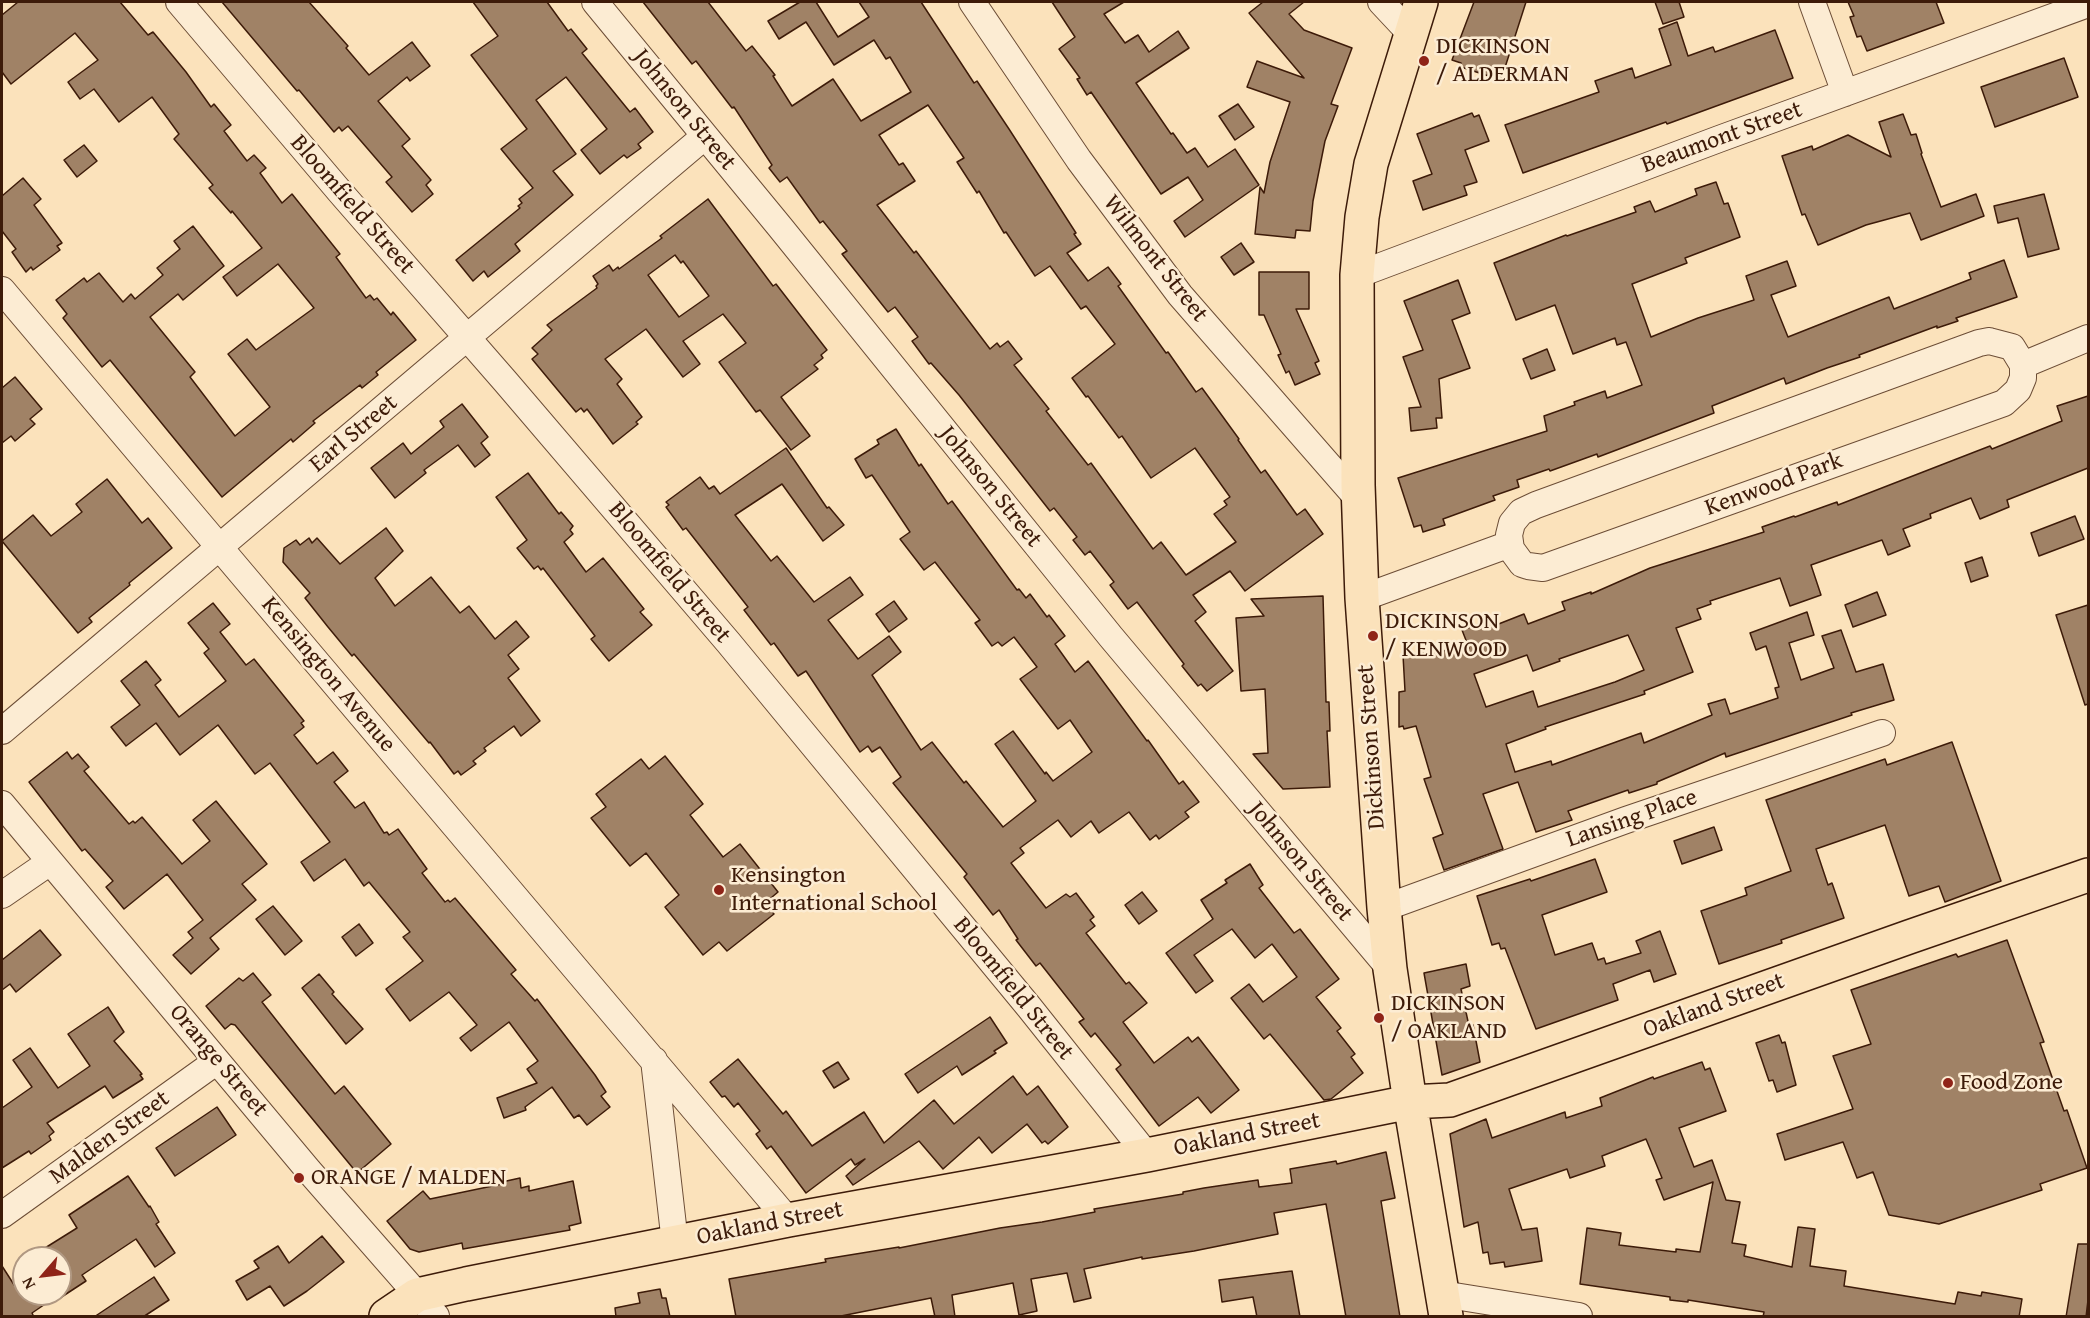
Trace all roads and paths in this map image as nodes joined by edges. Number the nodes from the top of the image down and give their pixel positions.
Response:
1 (179, 2) edge
2 (595, 2) edge
3 (972, 2) edge
4 (1381, 2) edge
5 (1421, 2) edge
6 (1812, 2) edge
7 (2088, 4) edge
8 (1410, 33) junction
9 (1845, 93) junction
10 (705, 136) junction
11 (1357, 275) junction
12 (2, 290) edge
13 (468, 338) junction
14 (2088, 338) edge
15 (2023, 365) junction
16 (1359, 500) junction
17 (1510, 544) junction
18 (220, 548) junction
19 (1362, 598) junction
20 (2, 731) edge
21 (1882, 733) dead end
22 (2, 804) edge
23 (50, 862) junction
24 (2088, 875) edge
25 (2, 895) edge
26 (1383, 908) junction
27 (1390, 969) junction
28 (654, 1060) junction
29 (218, 1061) junction
30 (1410, 1102) junction
31 (1147, 1155) junction
32 (2, 1215) edge
33 (788, 1220) junction
34 (675, 1243) junction
35 (1444, 1305) edge
36 (427, 1306) edge
37 (386, 1317) edge
38 (1579, 1317) edge

1 - 13 street, Bloomfield Street
2 - 10 street, Johnson Street
3 - 16 street, Wilmont Street
4 - 8 street
5 - 8 main road, Dickinson Street
6 - 9 street
7 - 9 street, Beaumont Street
8 - 11 main road, Dickinson Street
9 - 11 street, Beaumont Street
10 - 13 street, Earl Street
10 - 27 street, Johnson Street
11 - 16 main road, Dickinson Street
12 - 18 street, Kensington Avenue
13 - 18 street, Earl Street
13 - 31 street, Bloomfield Street
14 - 15 street
15 - 17 street
15 - 17 street, Kenwood Park
16 - 19 main road, Dickinson Street
17 - 19 street
18 - 20 street, Earl Street
18 - 28 street, Kensington Avenue
19 - 26 main road, Dickinson Street
21 - 26 street, Lansing Place
22 - 23 street, Orange Street
23 - 25 street
23 - 29 street, Orange Street
24 - 30 main road, Oakland Street
26 - 27 main road, Dickinson Street
27 - 30 main road, Dickinson Street
28 - 33 street, Kensington Avenue
28 - 34 street
29 - 32 street, Malden Street
29 - 36 street, Orange Street
30 - 31 main road, Oakland Street
30 - 35 main road, Dickinson Street
31 - 33 main road, Oakland Street
33 - 34 main road, Oakland Street
34 - 36 main road, Oakland Street
35 - 38 street
36 - 37 main road, Oakland Street

